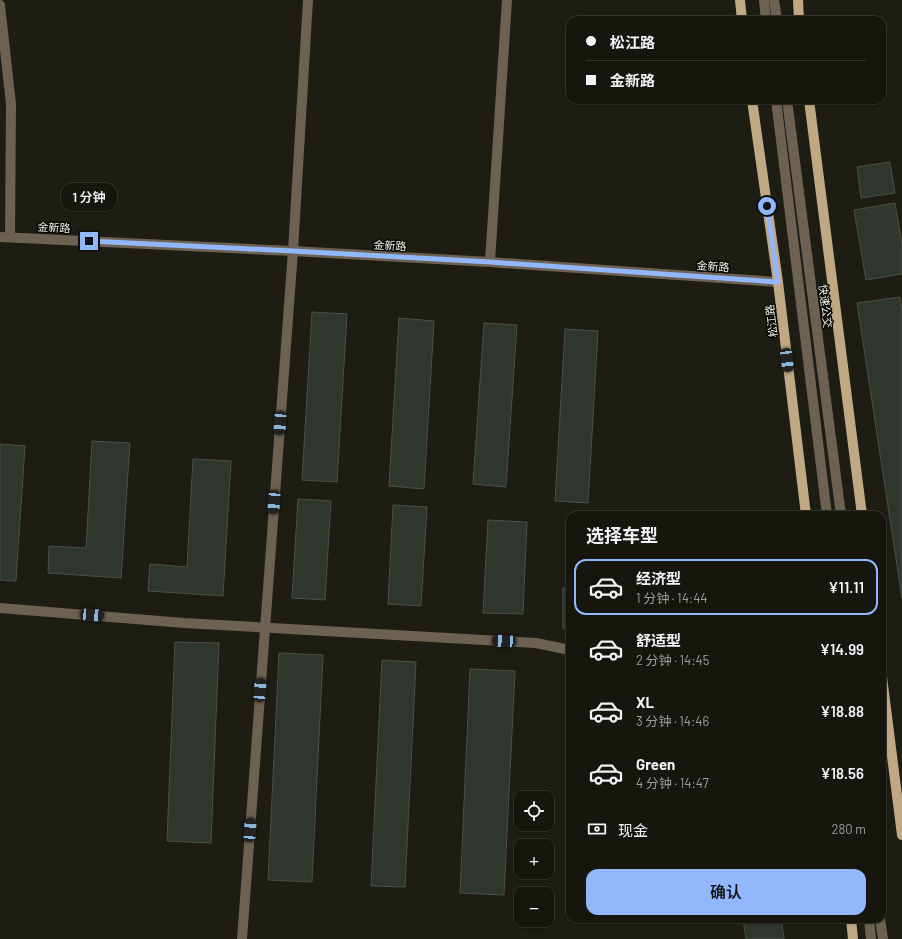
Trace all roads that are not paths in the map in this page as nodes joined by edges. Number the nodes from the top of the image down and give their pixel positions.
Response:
1 (308, 0) edge
2 (507, 0) edge
3 (740, 0) edge
4 (764, 0) edge
5 (774, 0) edge
6 (798, 0) edge
7 (0, 5) edge
8 (742, 16) edge
9 (766, 16) edge
10 (776, 16) edge
11 (799, 16) edge
12 (753, 104) edge
13 (776, 104) edge
14 (788, 104) edge
15 (810, 104) edge
16 (5, 237) edge
17 (293, 251) junction
18 (490, 262) junction
19 (778, 282) junction
20 (806, 511) edge
21 (827, 511) edge
22 (840, 511) edge
23 (861, 511) edge
24 (0, 608) edge
25 (265, 628) junction
26 (566, 649) edge
27 (886, 709) edge
28 (902, 835) edge
29 (851, 923) edge
30 (869, 923) edge
31 (881, 923) edge
32 (242, 939) edge
33 (853, 939) edge
34 (871, 939) edge
35 (883, 939) edge

1 - 17 street
2 - 18 street
3 - 8 main road
4 - 9 street
5 - 10 street
6 - 11 main road
7 - 16 street
12 - 19 main road, 松江路
13 - 21 street
14 - 22 street, 快速公交
15 - 23 main road
16 - 17 street, 金新路
17 - 18 street, 金新路
17 - 25 street
18 - 19 street, 金新路
19 - 20 main road, 松江路
24 - 25 street
25 - 26 street
25 - 32 street
27 - 28 main road
29 - 33 main road
30 - 34 street
31 - 35 street

